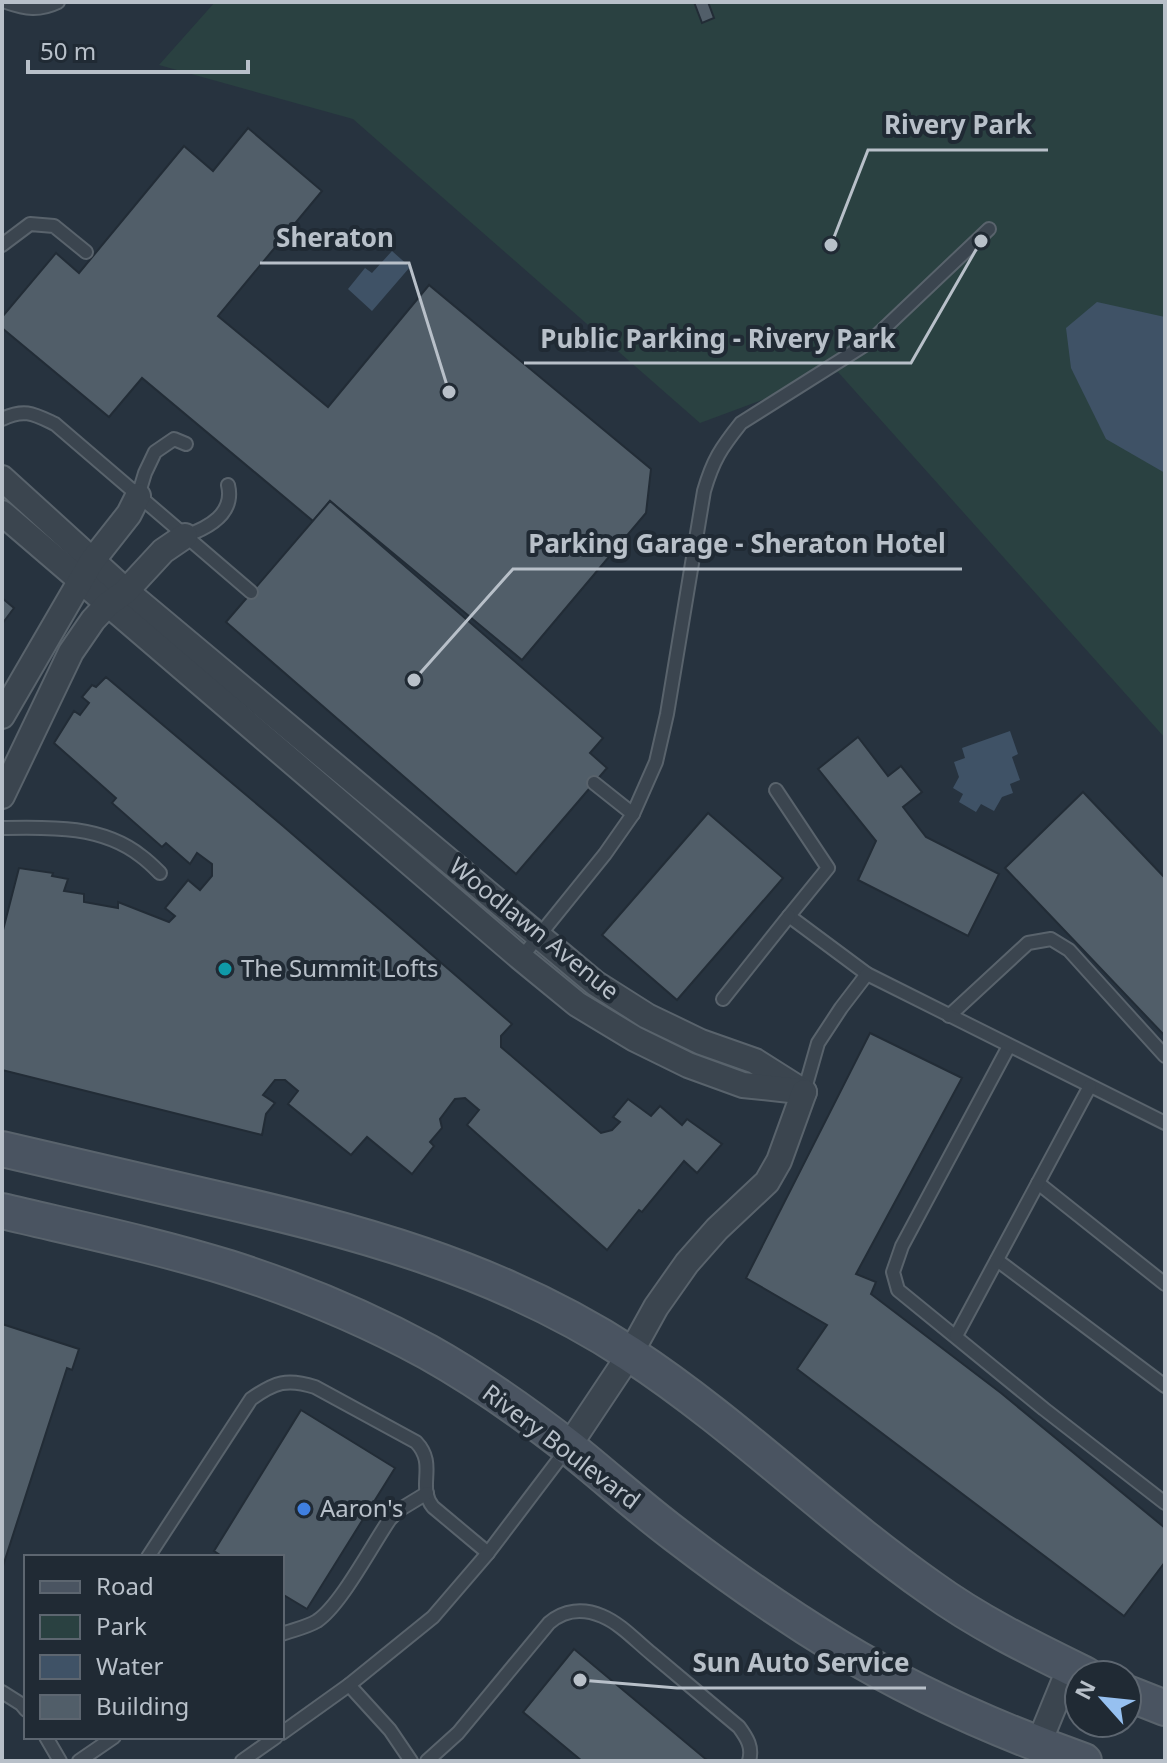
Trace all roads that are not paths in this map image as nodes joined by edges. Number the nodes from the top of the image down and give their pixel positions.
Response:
1 (6, 2) edge
2 (58, 2) edge
3 (989, 229) dead end
4 (2, 245) edge
5 (86, 252) dead end
6 (2, 419) edge
7 (186, 444) dead end
8 (2, 478) edge
9 (228, 485) dead end
10 (138, 496) junction
11 (2, 513) edge
12 (185, 536) junction
13 (87, 571) junction
14 (251, 592) dead end
15 (117, 598) junction
16 (2, 716) edge
17 (594, 783) dead end
18 (776, 790) dead end
19 (2, 796) edge
20 (633, 814) junction
21 (2, 828) edge
22 (160, 873) dead end
23 (789, 916) junction
24 (539, 936) junction
25 (521, 958) junction
26 (867, 974) junction
27 (723, 999) dead end
28 (949, 1016) junction
29 (1009, 1046) junction
30 (1165, 1056) edge
31 (1090, 1086) junction
32 (804, 1092) junction
33 (1165, 1123) edge
34 (2, 1149) edge
35 (1038, 1183) junction
36 (2, 1211) edge
37 (997, 1260) junction
38 (1165, 1284) edge
39 (956, 1336) junction
40 (630, 1354) junction
41 (1165, 1386) edge
42 (568, 1447) junction
43 (427, 1493) junction
44 (1165, 1503) edge
45 (488, 1553) junction
46 (149, 1555) edge
47 (284, 1633) edge
48 (1063, 1664) edge
49 (349, 1685) junction
50 (2, 1692) edge
51 (1143, 1699) edge
52 (1063, 1700) edge
53 (24, 1708) edge
54 (1165, 1708) edge
55 (284, 1732) edge
56 (47, 1739) edge
57 (111, 1739) edge
58 (273, 1739) edge
59 (1035, 1753) edge
60 (60, 1761) edge
61 (79, 1761) edge
62 (242, 1761) edge
63 (411, 1761) edge
64 (427, 1761) edge
65 (749, 1761) edge
66 (1084, 1761) edge

1 - 2 lane
3 - 20 lane
4 - 5 lane
6 - 10 lane
7 - 10 lane
8 - 13 street, Woodlawn Avenue
9 - 12 lane
10 - 12 lane
10 - 13 street
11 - 13 street, Woodlawn Avenue
12 - 14 lane
12 - 15 street
13 - 15 street, Woodlawn Avenue
13 - 16 street
15 - 19 street
15 - 24 street, Woodlawn Avenue
15 - 25 street, Woodlawn Avenue
17 - 20 lane
18 - 23 lane
20 - 24 lane
21 - 22 lane
23 - 26 lane
23 - 27 lane
24 - 25 lane
24 - 32 street, Woodlawn Avenue
25 - 32 street, Woodlawn Avenue
26 - 28 lane
26 - 32 lane
28 - 29 lane
28 - 30 lane
29 - 31 lane
29 - 39 lane
31 - 33 lane
31 - 35 lane
32 - 40 street
34 - 40 street
35 - 37 lane
35 - 38 lane
36 - 42 street, Rivery Boulevard
37 - 39 lane
37 - 41 lane
39 - 44 lane
40 - 42 street
40 - 48 street
42 - 45 lane
42 - 59 street, Rivery Boulevard
43 - 45 lane
43 - 46 lane
43 - 47 lane
45 - 49 lane
49 - 55 lane
49 - 63 lane
50 - 53 lane
51 - 54 street
52 - 59 street
56 - 60 lane
57 - 61 lane
58 - 62 lane
59 - 66 street, Rivery Boulevard
64 - 65 lane

